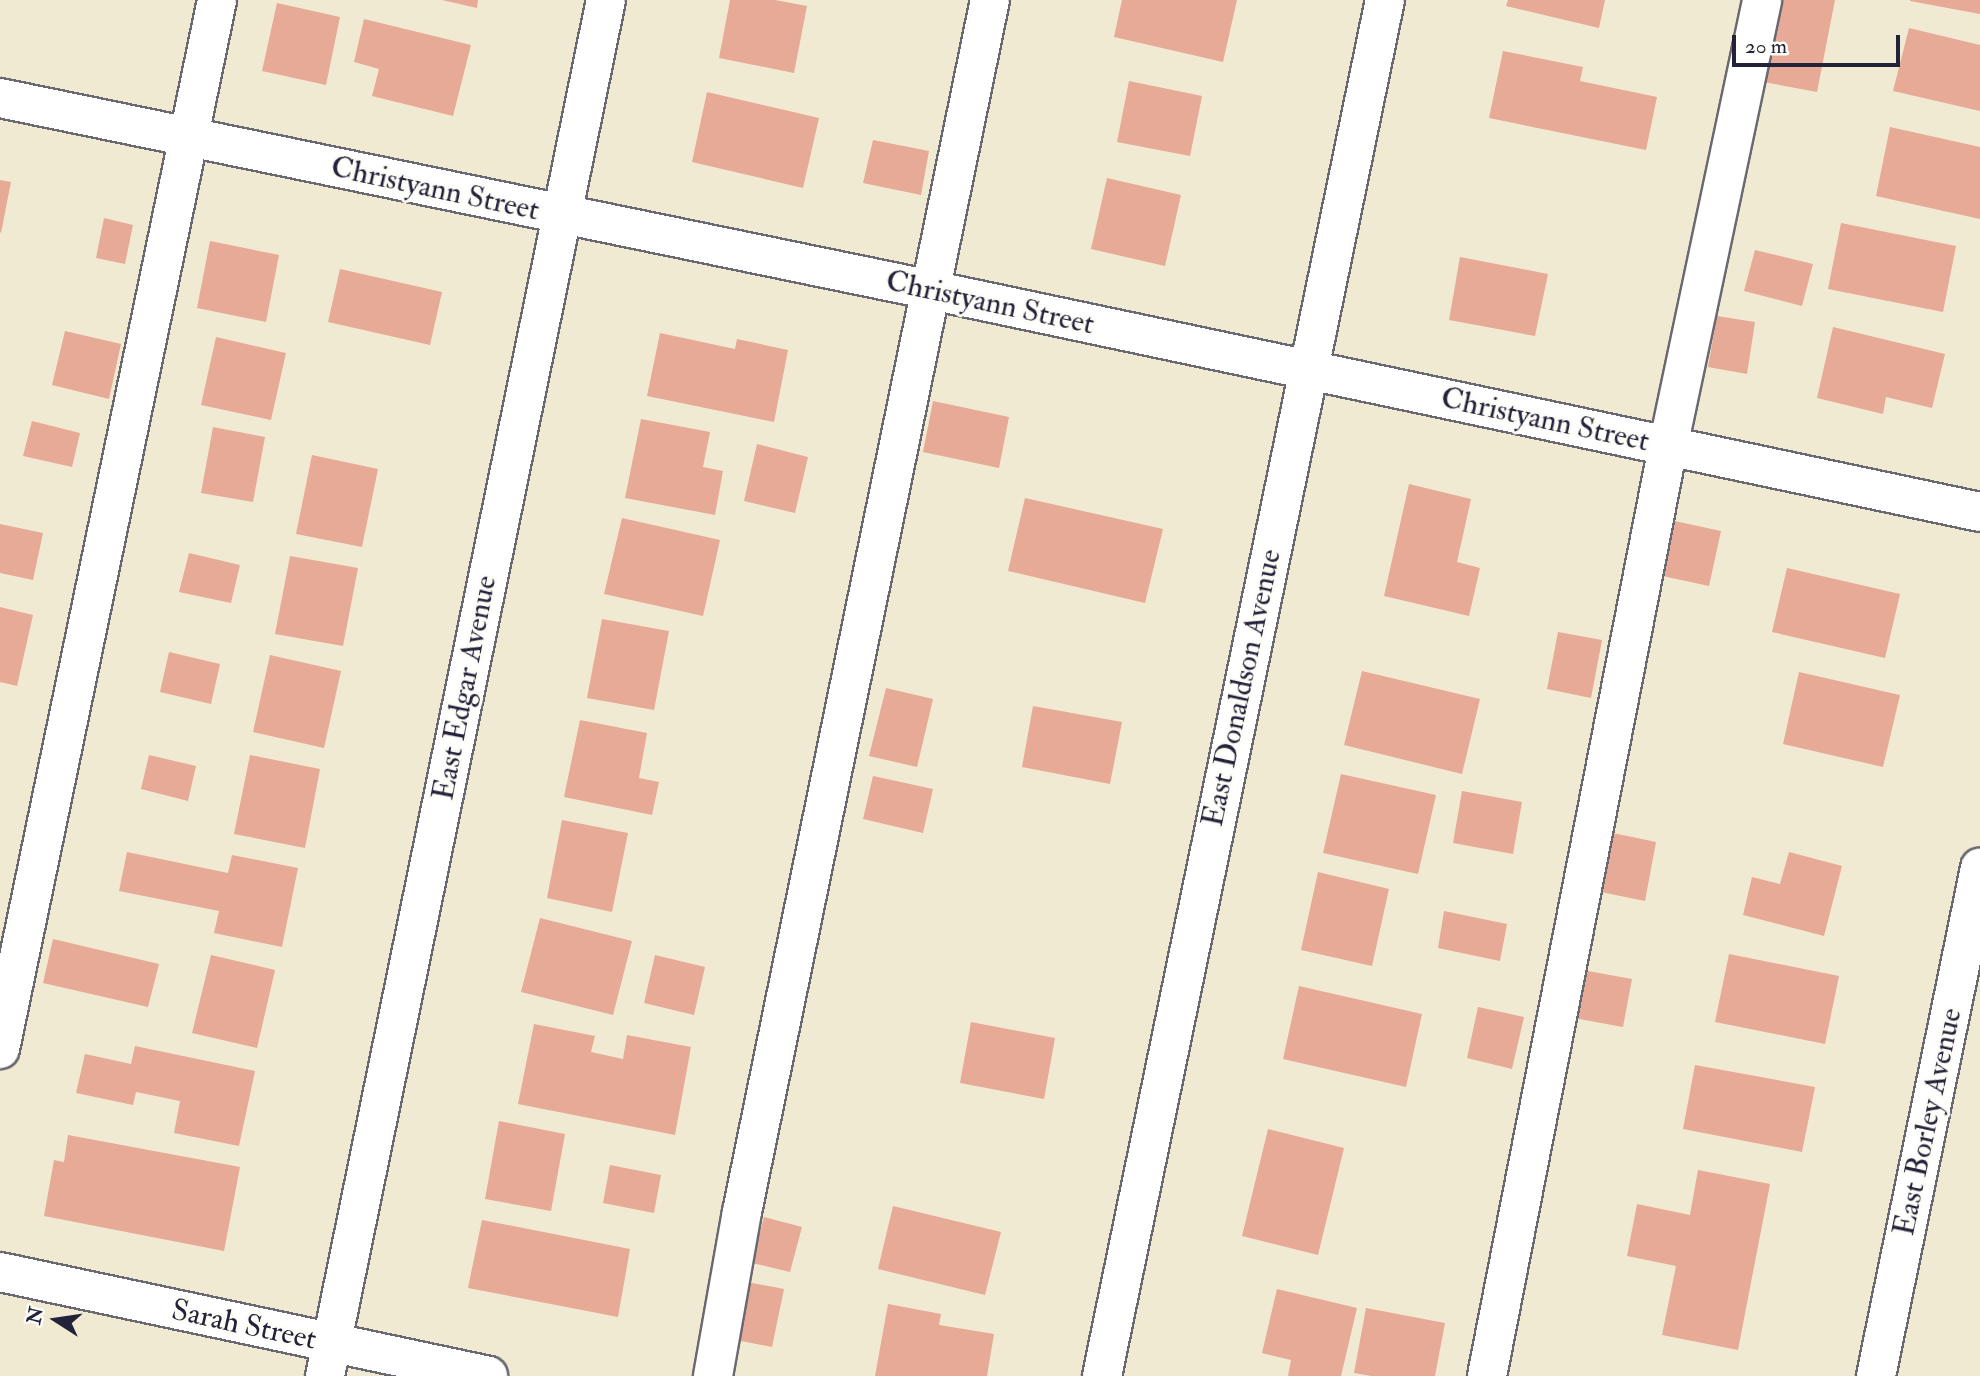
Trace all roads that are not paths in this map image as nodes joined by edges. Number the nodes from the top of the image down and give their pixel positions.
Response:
1 (217, 0) edge
2 (606, 0) edge
3 (990, 0) edge
4 (1384, 0) edge
5 (1762, 0) edge
6 (0, 98) edge
7 (187, 137) junction
8 (561, 216) junction
9 (931, 290) junction
10 (1307, 370) junction
11 (1668, 447) junction
12 (1980, 512) edge
13 (1980, 869) edge
14 (0, 1049) edge
15 (0, 1272) edge
16 (328, 1360) edge
17 (488, 1376) edge
18 (713, 1376) edge
19 (1102, 1376) edge
20 (1487, 1376) edge
21 (1876, 1376) edge

1 - 7 street
2 - 8 street, East Edgar Avenue
3 - 9 street
4 - 10 street, East Donaldson Avenue
5 - 11 street
6 - 7 street, Christyann Street
7 - 8 street, Christyann Street
7 - 14 street
8 - 9 street, Christyann Street
8 - 16 street, East Edgar Avenue
9 - 10 street, Christyann Street
9 - 18 street
10 - 11 street, Christyann Street
10 - 19 street, East Donaldson Avenue
11 - 12 street, Christyann Street
11 - 20 street
13 - 21 street, East Borley Avenue
15 - 16 street, Sarah Street
16 - 17 street, Sarah Street

